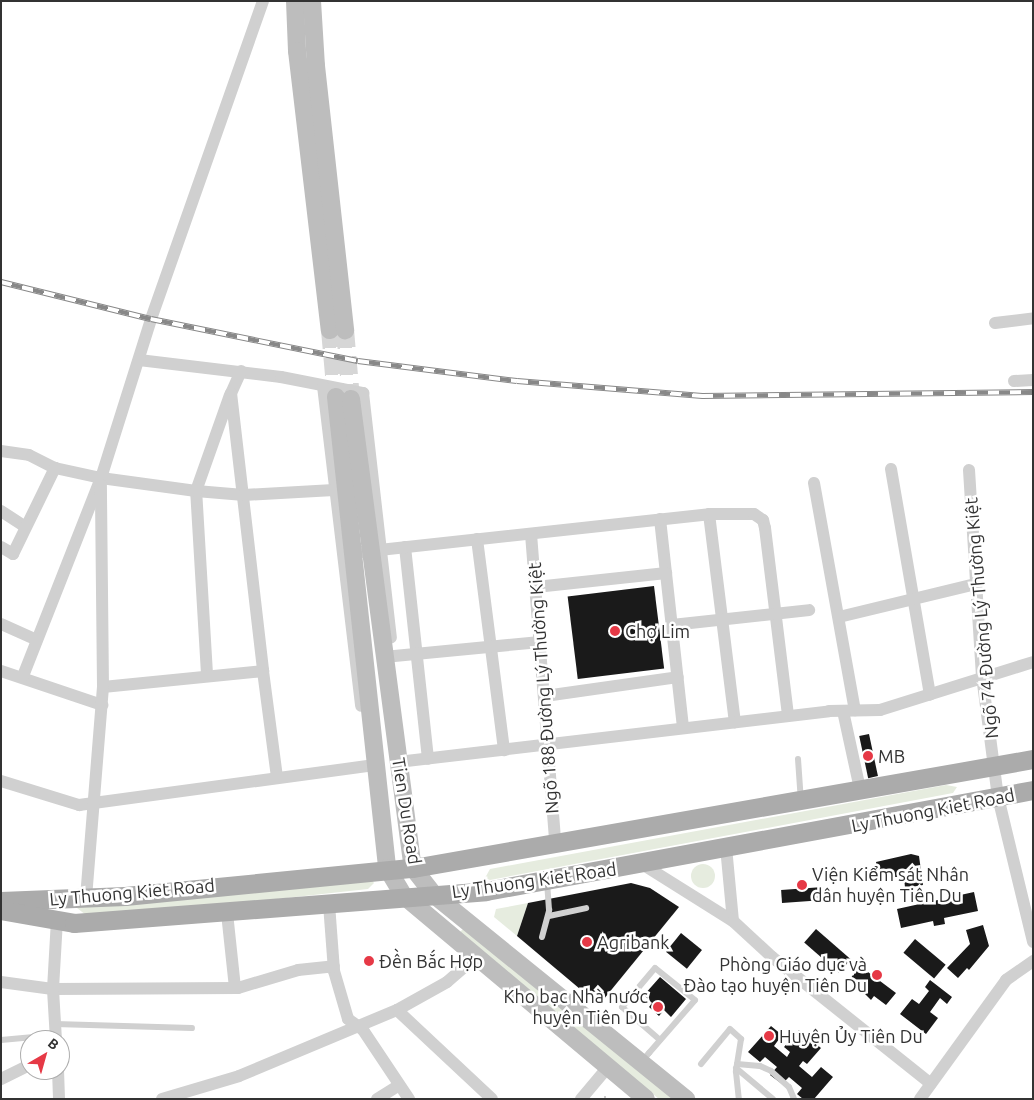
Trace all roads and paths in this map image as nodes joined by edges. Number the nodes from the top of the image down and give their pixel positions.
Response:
1 (264, 1) edge
2 (295, 1) edge
3 (312, 1) edge
4 (1033, 318) edge
5 (995, 323) dead end
6 (139, 360) junction
7 (241, 371) junction
8 (1033, 380) edge
9 (1014, 381) dead end
10 (230, 393) junction
11 (337, 394) junction
12 (1, 451) edge
13 (55, 468) junction
14 (891, 469) dead end
15 (969, 470) dead end
16 (101, 478) junction
17 (814, 483) dead end
18 (334, 490) junction
19 (196, 491) junction
20 (244, 495) junction
21 (1, 511) edge
22 (708, 514) junction
23 (660, 519) junction
24 (24, 526) junction
25 (532, 534) junction
26 (477, 539) junction
27 (1, 547) edge
28 (405, 547) junction
29 (376, 551) junction
30 (352, 553) junction
31 (666, 573) junction
32 (975, 584) junction
33 (536, 587) junction
34 (914, 599) junction
35 (809, 610) dead end
36 (776, 614) junction
37 (839, 617) junction
38 (722, 620) junction
39 (1, 624) edge
40 (672, 625) junction
41 (37, 640) junction
42 (540, 642) junction
43 (491, 648) junction
44 (417, 654) junction
45 (388, 656) junction
46 (1033, 662) edge
47 (1, 671) edge
48 (263, 671) junction
49 (207, 674) junction
50 (23, 676) junction
51 (982, 676) junction
52 (678, 677) junction
53 (103, 687) junction
54 (930, 695) junction
55 (545, 696) junction
56 (102, 705) junction
57 (849, 710) junction
58 (788, 716) junction
59 (371, 718) junction
60 (735, 722) junction
61 (684, 728) junction
62 (549, 744) junction
63 (504, 750) junction
64 (428, 758) junction
65 (1033, 759) edge
66 (798, 760) dead end
67 (398, 762) junction
68 (376, 765) junction
69 (994, 766) junction
70 (277, 777) junction
71 (1, 781) edge
72 (860, 789) junction
73 (1033, 790) edge
74 (998, 796) junction
75 (801, 800) junction
76 (93, 804) junction
77 (555, 842) junction
78 (726, 847) junction
79 (642, 864) junction
80 (387, 868) junction
81 (413, 868) junction
82 (547, 881) junction
83 (433, 894) junction
84 (403, 895) junction
85 (86, 898) junction
86 (1, 901) edge
87 (329, 904) junction
88 (586, 908) dead end
89 (1, 910) edge
90 (227, 913) junction
91 (549, 916) junction
92 (57, 920) junction
93 (733, 921) junction
94 (542, 937) dead end
95 (1033, 942) edge
96 (475, 958) junction
97 (1033, 961) edge
98 (334, 966) junction
99 (1, 982) edge
100 (235, 988) junction
101 (53, 989) junction
102 (397, 1010) junction
103 (356, 1026) junction
104 (192, 1028) dead end
105 (56, 1030) edge
106 (70, 1032) edge
107 (20, 1038) edge
108 (1, 1040) edge
109 (660, 1040) junction
110 (641, 1062) junction
111 (701, 1064) dead end
112 (736, 1066) junction
113 (608, 1067) junction
114 (20, 1070) edge
115 (1, 1078) edge
116 (58, 1080) edge
117 (931, 1084) junction
118 (398, 1086) junction
119 (199, 1093) edge
120 (59, 1099) edge
121 (162, 1099) edge
122 (377, 1099) edge
123 (409, 1099) edge
124 (492, 1099) edge
125 (582, 1099) edge
126 (646, 1099) edge
127 (686, 1099) edge
128 (739, 1099) edge
129 (773, 1099) edge
130 (794, 1099) edge
131 (920, 1099) edge

1 - 6 street
2 - 3 main road
4 - 5 street
6 - 7 street
6 - 16 street
7 - 10 street
7 - 11 street
8 - 9 street
10 - 19 street
10 - 20 street
11 - 18 street
11 - 29 main road, Tien Du Road
11 - 29 street
11 - 30 main road, Tien Du Road
12 - 13 street
13 - 16 street
13 - 24 street
14 - 34 street
15 - 32 street, Ngõ 74 Đường Lý Thường Kiệt
16 - 19 street
16 - 41 street
16 - 53 street
17 - 37 street
18 - 20 street
18 - 59 street
19 - 20 street
19 - 49 street
20 - 48 street
21 - 24 street
22 - 23 street
22 - 36 street
22 - 38 street
23 - 25 street
23 - 31 street
24 - 27 street
25 - 26 street
25 - 33 street, Ngõ 188 Đường Lý Thường Kiệt
26 - 28 street
26 - 43 street
28 - 29 street
28 - 44 street
29 - 30 street
29 - 45 main road, Tien Du Road
30 - 59 main road, Tien Du Road
31 - 33 street
31 - 40 street
32 - 34 street
32 - 51 street, Ngõ 74 Đường Lý Thường Kiệt
33 - 42 street, Ngõ 188 Đường Lý Thường Kiệt
34 - 37 street
34 - 54 street
35 - 36 street
36 - 38 street
36 - 58 street
37 - 57 street
38 - 40 street
38 - 60 street
39 - 41 street
40 - 52 street
41 - 50 street
42 - 43 street
42 - 55 street, Ngõ 188 Đường Lý Thường Kiệt
43 - 44 street
43 - 63 street
44 - 45 street
44 - 64 street
45 - 67 main road, Tien Du Road
46 - 51 street
47 - 50 street
48 - 49 street
48 - 70 street
49 - 53 street
50 - 56 street
51 - 54 street
51 - 69 street, Ngõ 74 Đường Lý Thường Kiệt
52 - 55 street
52 - 61 street
53 - 56 street
54 - 57 street
55 - 62 street, Ngõ 188 Đường Lý Thường Kiệt
56 - 76 street
57 - 58 street
57 - 72 street
58 - 60 street
59 - 68 main road, Tien Du Road
60 - 61 street
61 - 62 street
62 - 63 street
62 - 77 street, Ngõ 188 Đường Lý Thường Kiệt
63 - 64 street
64 - 67 street
65 - 69 main road, Ly Thuong Kiet Road
66 - 75 lane
67 - 81 main road, Tien Du Road
68 - 70 street
68 - 80 main road, Tien Du Road
69 - 72 main road, Ly Thuong Kiet Road
69 - 74 street, Ngõ 74 Đường Lý Thường Kiệt
70 - 76 street
71 - 76 street
72 - 75 main road, Ly Thuong Kiet Road
73 - 74 main road, Ly Thuong Kiet Road
74 - 78 main road, Ly Thuong Kiet Road
74 - 95 street, Ngõ 74 Đường Lý Thường Kiệt
75 - 77 main road, Ly Thuong Kiet Road
76 - 85 street
77 - 81 main road, Ly Thuong Kiet Road
78 - 79 main road, Ly Thuong Kiet Road
78 - 93 street
79 - 82 main road, Ly Thuong Kiet Road
79 - 93 street
80 - 81 main road, Ly Thuong Kiet Road
80 - 84 main road, Tien Du Road
80 - 85 main road, Ly Thuong Kiet Road
81 - 83 main road, Tien Du Road
82 - 83 main road, Ly Thuong Kiet Road
82 - 91 lane
83 - 84 main road, Ly Thuong Kiet Road
83 - 110 main road, Tien Du Road
84 - 87 main road, Ly Thuong Kiet Road
84 - 96 main road, Tien Du Road
85 - 86 main road, Ly Thuong Kiet Road
87 - 90 main road, Ly Thuong Kiet Road
87 - 98 street
88 - 91 lane
89 - 92 main road, Ly Thuong Kiet Road
90 - 92 main road, Ly Thuong Kiet Road
90 - 100 street
91 - 94 lane
92 - 101 street
93 - 117 street
96 - 102 street
96 - 113 main road, Tien Du Road
97 - 117 street
98 - 100 street
98 - 103 street
99 - 101 street
100 - 101 street
101 - 105 street
102 - 103 street
102 - 124 street
103 - 118 street
103 - 119 street
104 - 106 lane
107 - 108 lane
109 - 109 lane
109 - 110 lane
110 - 127 main road, Tien Du Road
111 - 112 lane
112 - 128 lane
112 - 129 lane
112 - 130 lane
113 - 125 street
113 - 126 main road, Tien Du Road
114 - 115 street
116 - 120 street
117 - 131 street
118 - 122 street
118 - 123 street
119 - 121 street

